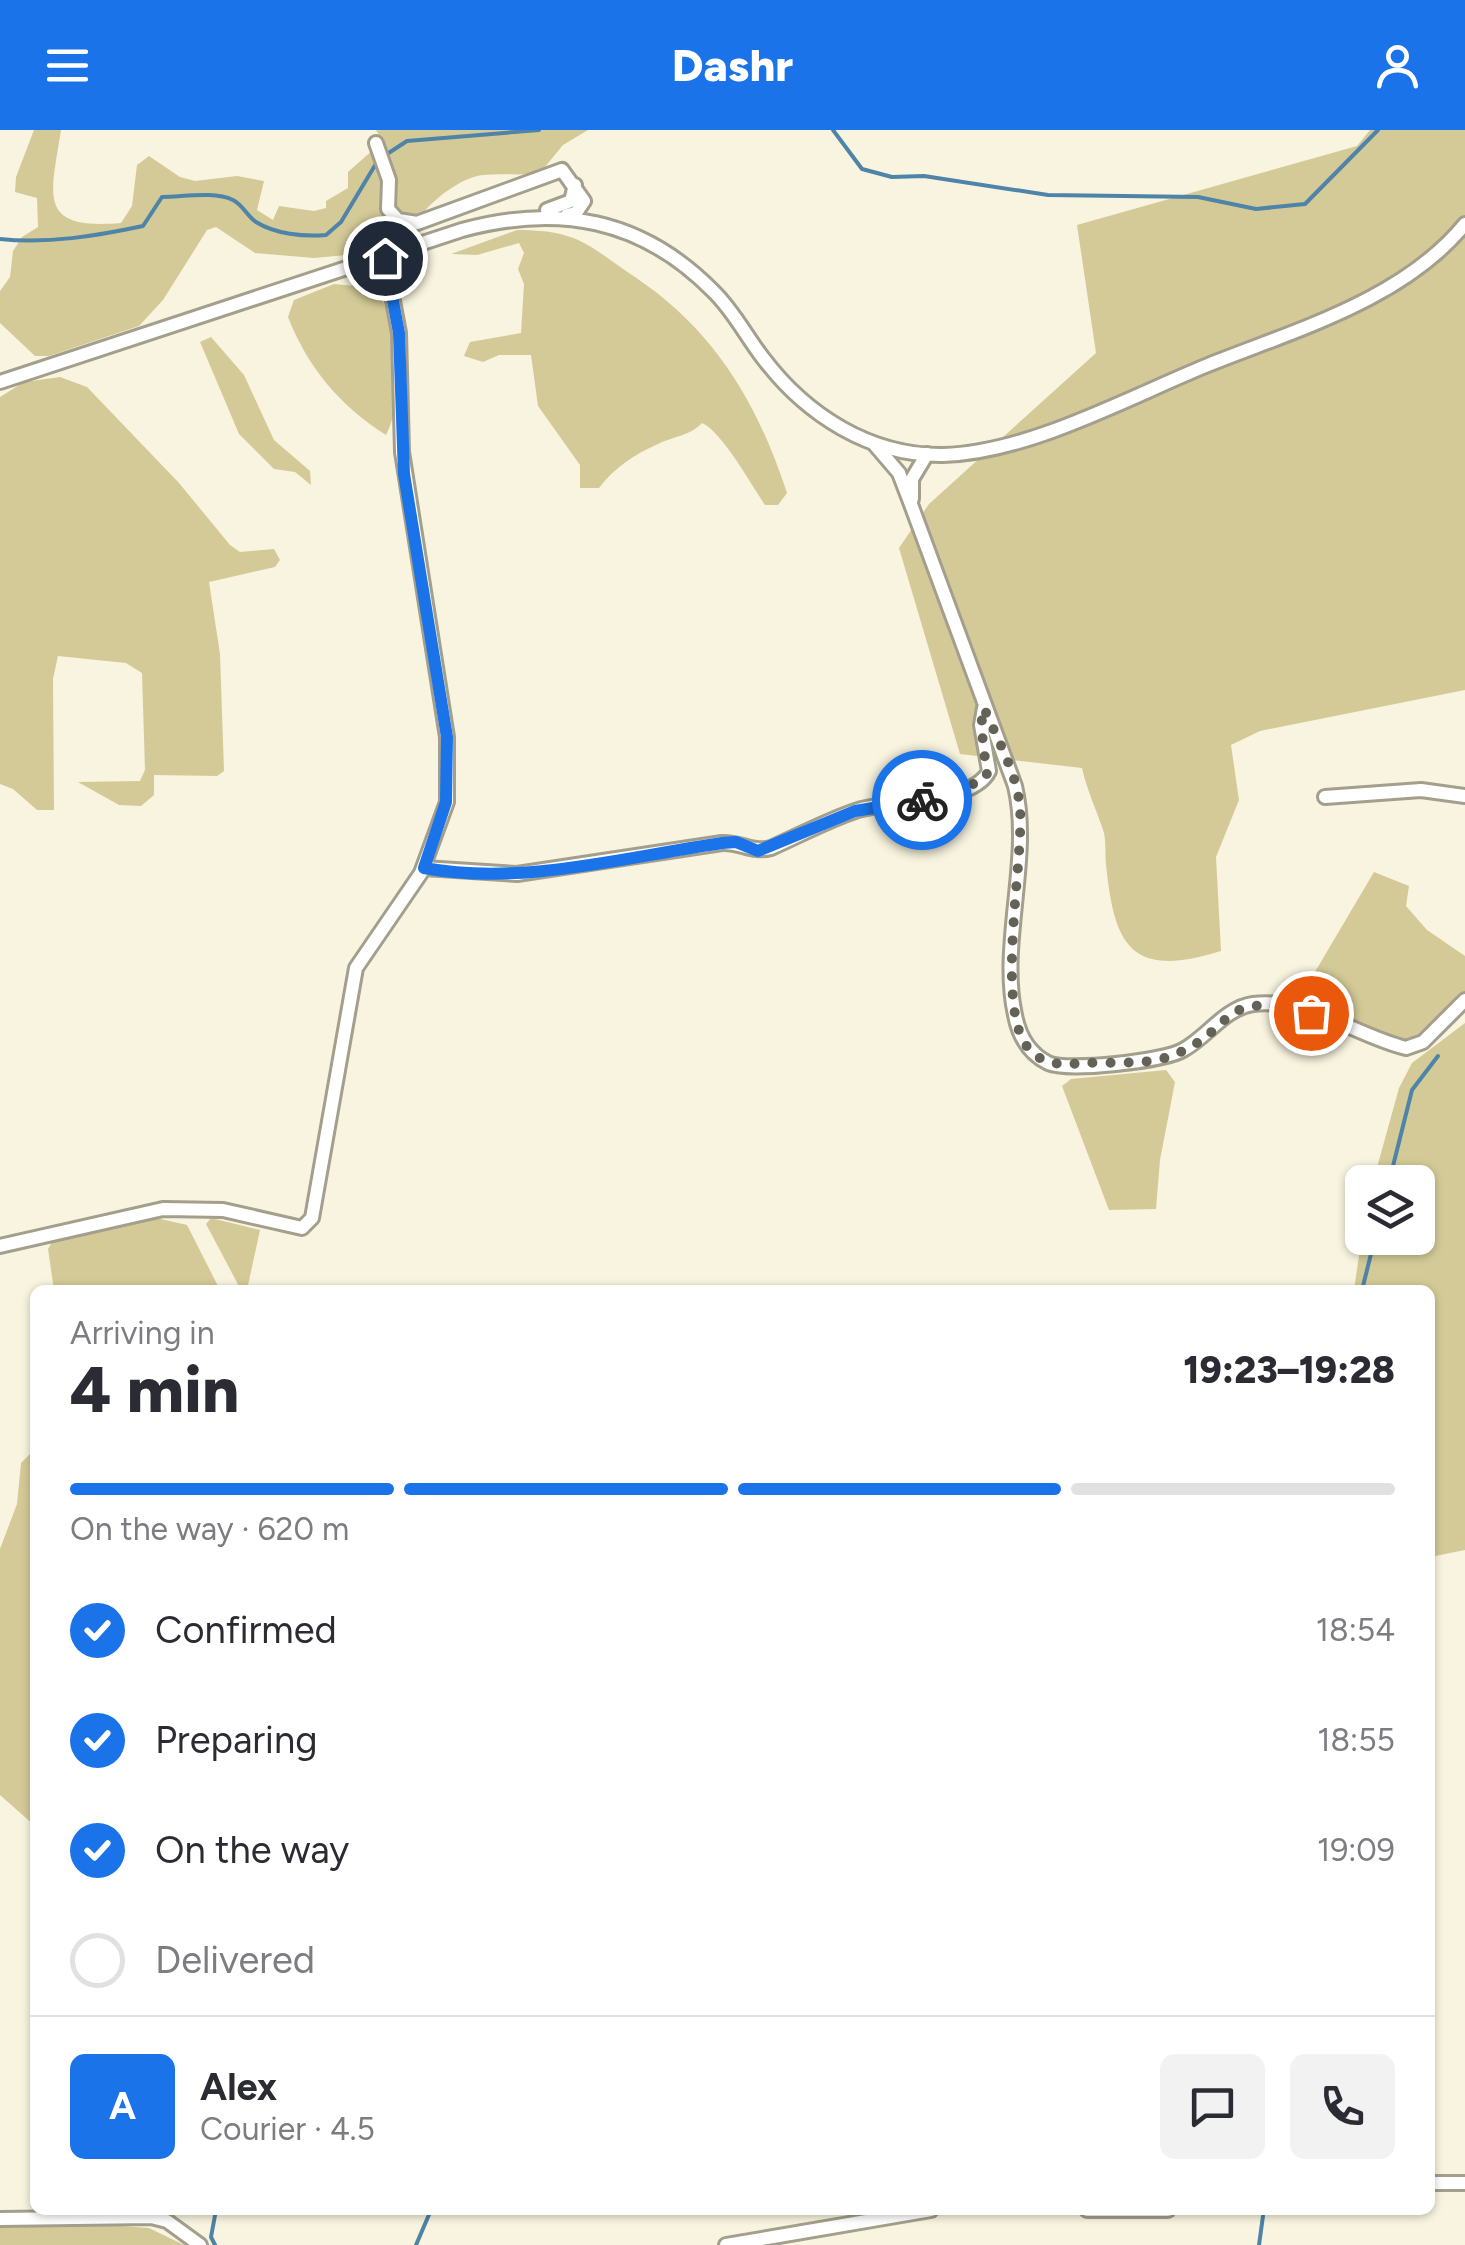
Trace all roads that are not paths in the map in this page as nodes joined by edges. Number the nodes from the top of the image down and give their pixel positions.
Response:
1 (381, 151) dead end
2 (574, 185) junction
3 (578, 212) junction
4 (522, 217) junction
5 (1465, 224) edge
6 (621, 231) junction
7 (385, 258) junction
8 (0, 382) edge
9 (874, 444) junction
10 (927, 454) junction
11 (912, 507) junction
12 (984, 708) junction
13 (1465, 796) edge
14 (1325, 797) dead end
15 (424, 868) junction
16 (1465, 1000) edge
17 (0, 1246) edge
18 (1465, 2182) edge
19 (1435, 2183) edge
20 (902, 2215) edge
21 (0, 2219) edge
22 (200, 2245) edge
23 (726, 2245) edge

1 - 2 street
2 - 3 street
2 - 6 street
3 - 4 street
3 - 4 street
3 - 6 street
4 - 7 street
5 - 10 street
6 - 9 street
7 - 8 street
7 - 15 street
9 - 10 street
9 - 11 street
10 - 11 street
11 - 12 street
12 - 15 street
12 - 16 street
13 - 14 street
15 - 17 street
18 - 19 street
20 - 23 street
21 - 22 street

